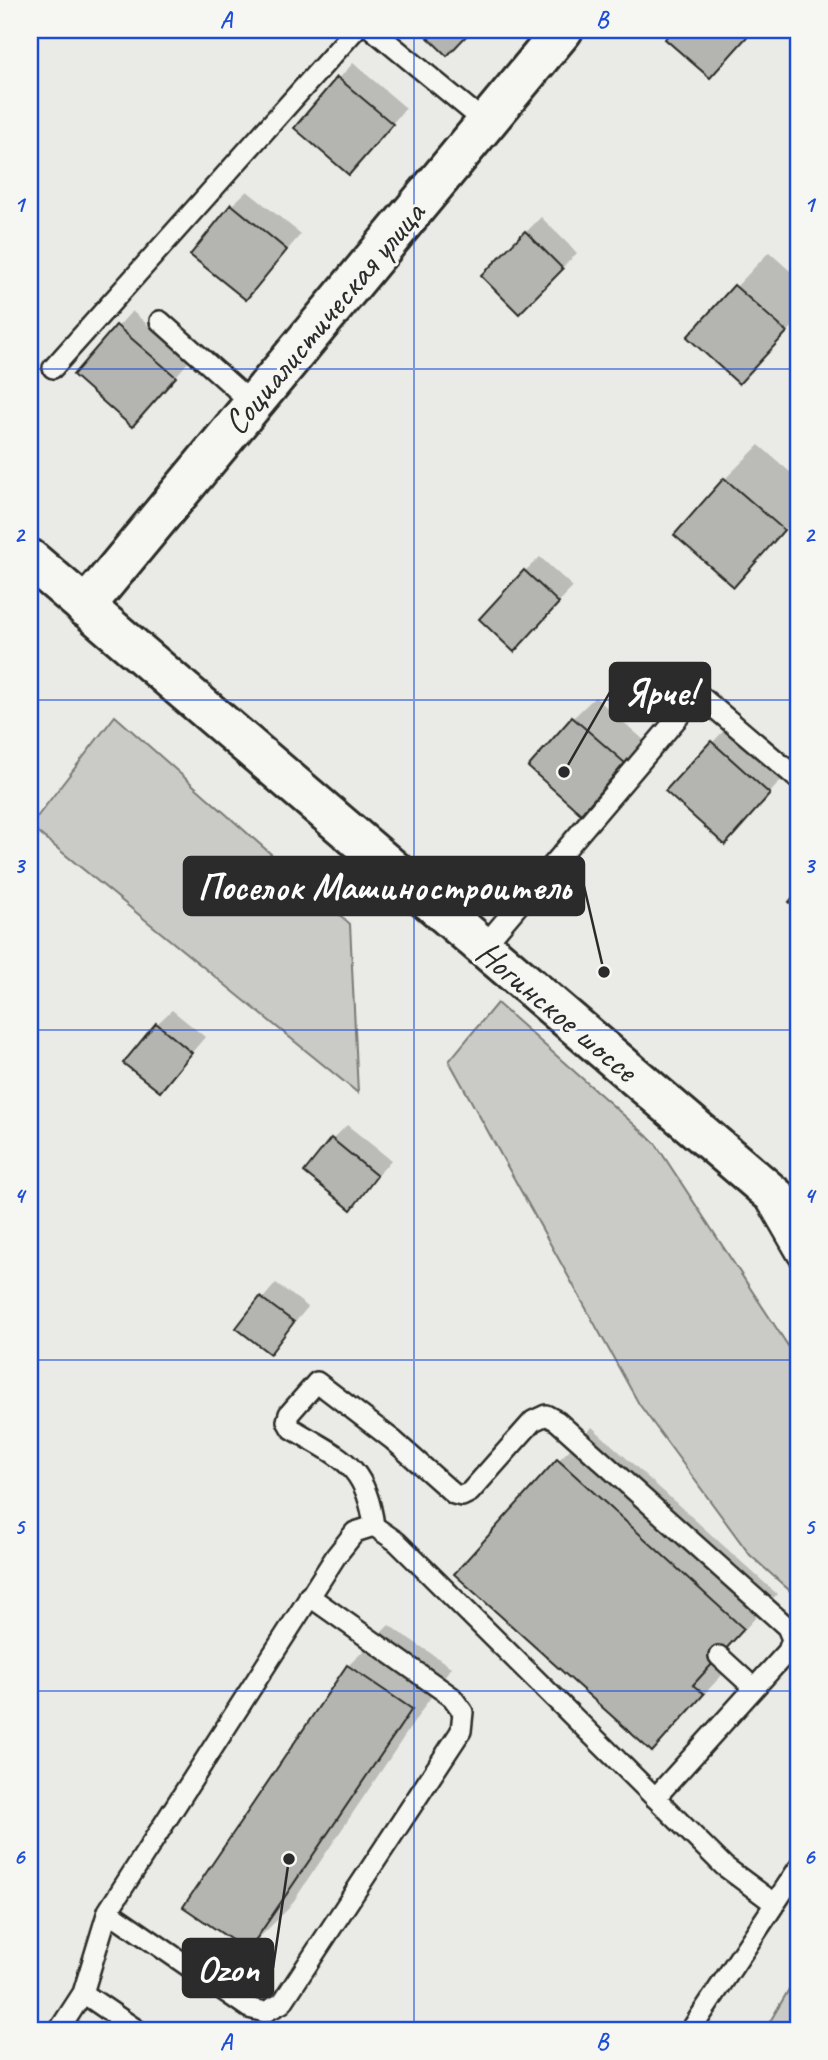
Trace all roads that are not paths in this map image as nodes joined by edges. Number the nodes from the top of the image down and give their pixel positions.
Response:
1 (355, 30) edge
2 (373, 30) edge
3 (563, 30) edge
4 (486, 123) junction
5 (160, 321) dead end
6 (54, 368) dead end
7 (253, 404) junction
8 (30, 559) edge
9 (85, 607) junction
10 (798, 779) edge
11 (482, 948) junction
12 (750, 1173) junction
13 (798, 1216) edge
14 (798, 1256) edge
15 (374, 1526) junction
16 (309, 1596) junction
17 (719, 1656) dead end
18 (754, 1688) junction
19 (656, 1798) junction
20 (798, 1869) edge
21 (775, 1904) junction
22 (108, 1911) junction
23 (83, 1993) junction
24 (59, 2030) edge
25 (137, 2030) edge
26 (691, 2030) edge

1 - 6 lane
2 - 4 lane
3 - 4 main road, Социалистическая улица
4 - 7 main road, Социалистическая улица
5 - 7 lane
7 - 9 main road, Социалистическая улица
8 - 9 main road, Ногинское шоссе
9 - 11 main road, Ногинское шоссе
10 - 11 lane
11 - 12 main road, Ногинское шоссе
12 - 13 main road, Ногинское шоссе
12 - 14 lane
15 - 16 lane
15 - 18 lane
15 - 19 lane
16 - 22 lane
16 - 22 lane
17 - 18 lane
18 - 19 lane
19 - 21 lane
20 - 21 lane
21 - 26 lane
22 - 23 lane
23 - 24 lane
23 - 25 lane

